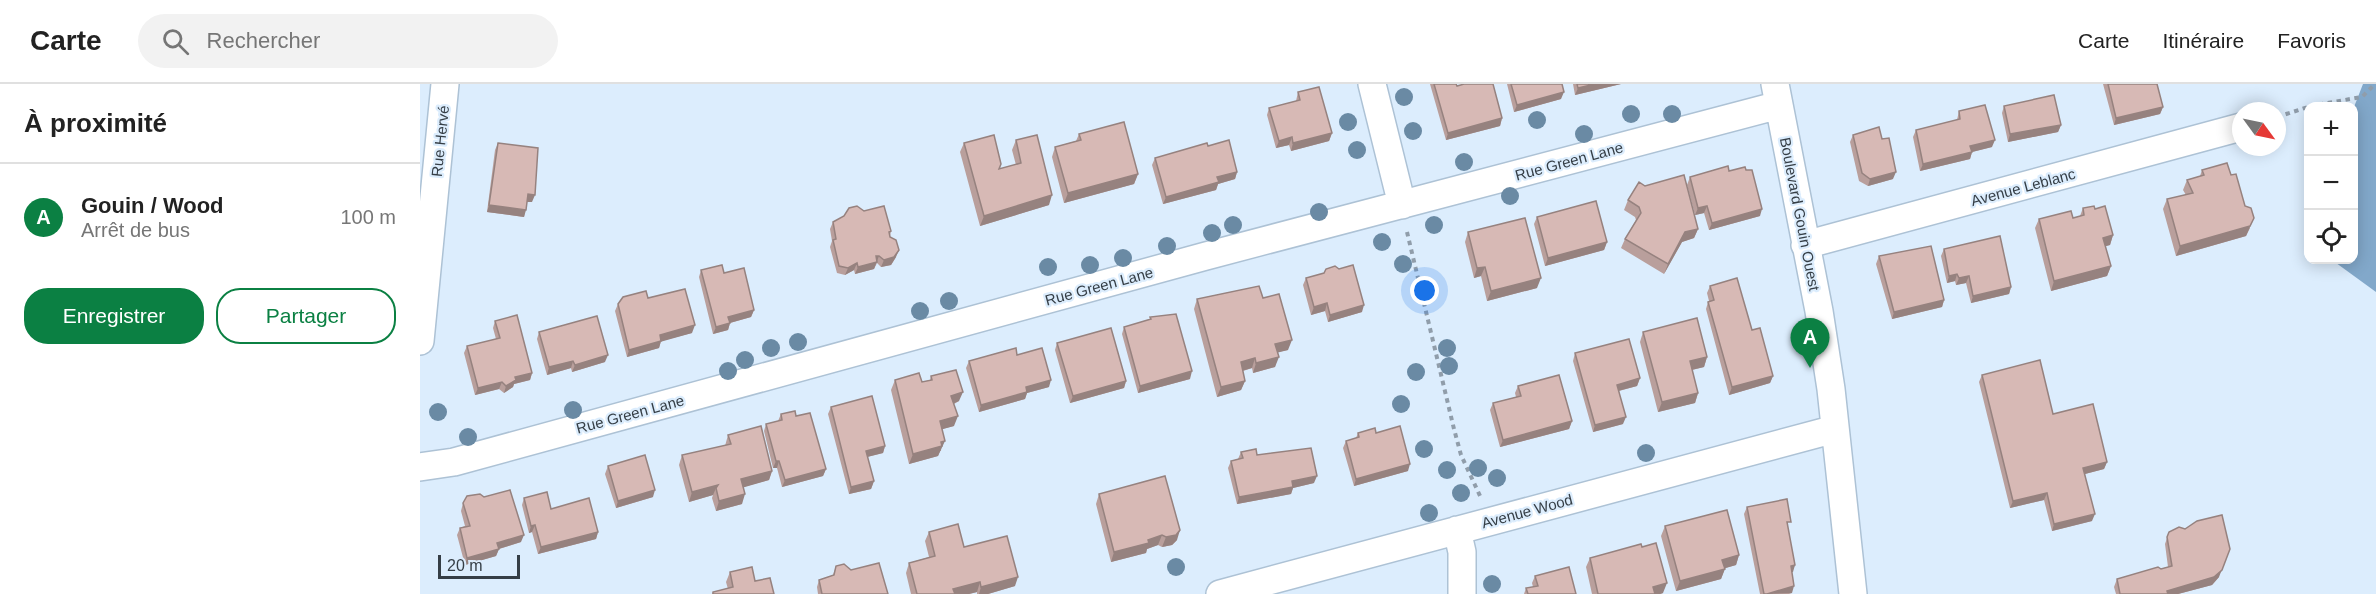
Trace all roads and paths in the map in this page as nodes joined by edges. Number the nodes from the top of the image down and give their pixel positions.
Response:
1 (445, 84) edge
2 (1372, 84) edge
3 (2375, 84) edge
4 (1777, 94) edge
5 (2336, 102) edge
6 (2304, 109) edge
7 (2286, 114) edge
8 (2232, 129) edge
9 (1404, 217) junction
10 (1805, 245) junction
11 (420, 341) edge
12 (1835, 429) junction
13 (420, 467) edge
14 (1484, 506) dead end
15 (1457, 530) junction
16 (1220, 594) edge
17 (1462, 594) edge
18 (1853, 594) edge

1 - 11 street, Rue Hervé
2 - 9 street
3 - 5 path
4 - 9 street, Rue Green Lane
4 - 10 street, Boulevard Gouin Ouest
6 - 7 path
8 - 10 street, Avenue Leblanc
9 - 13 street, Rue Green Lane
9 - 14 path
10 - 12 street, Boulevard Gouin Ouest
12 - 15 street, Avenue Wood
12 - 18 street, Boulevard Gouin Ouest
15 - 16 street, Avenue Wood
15 - 17 street

